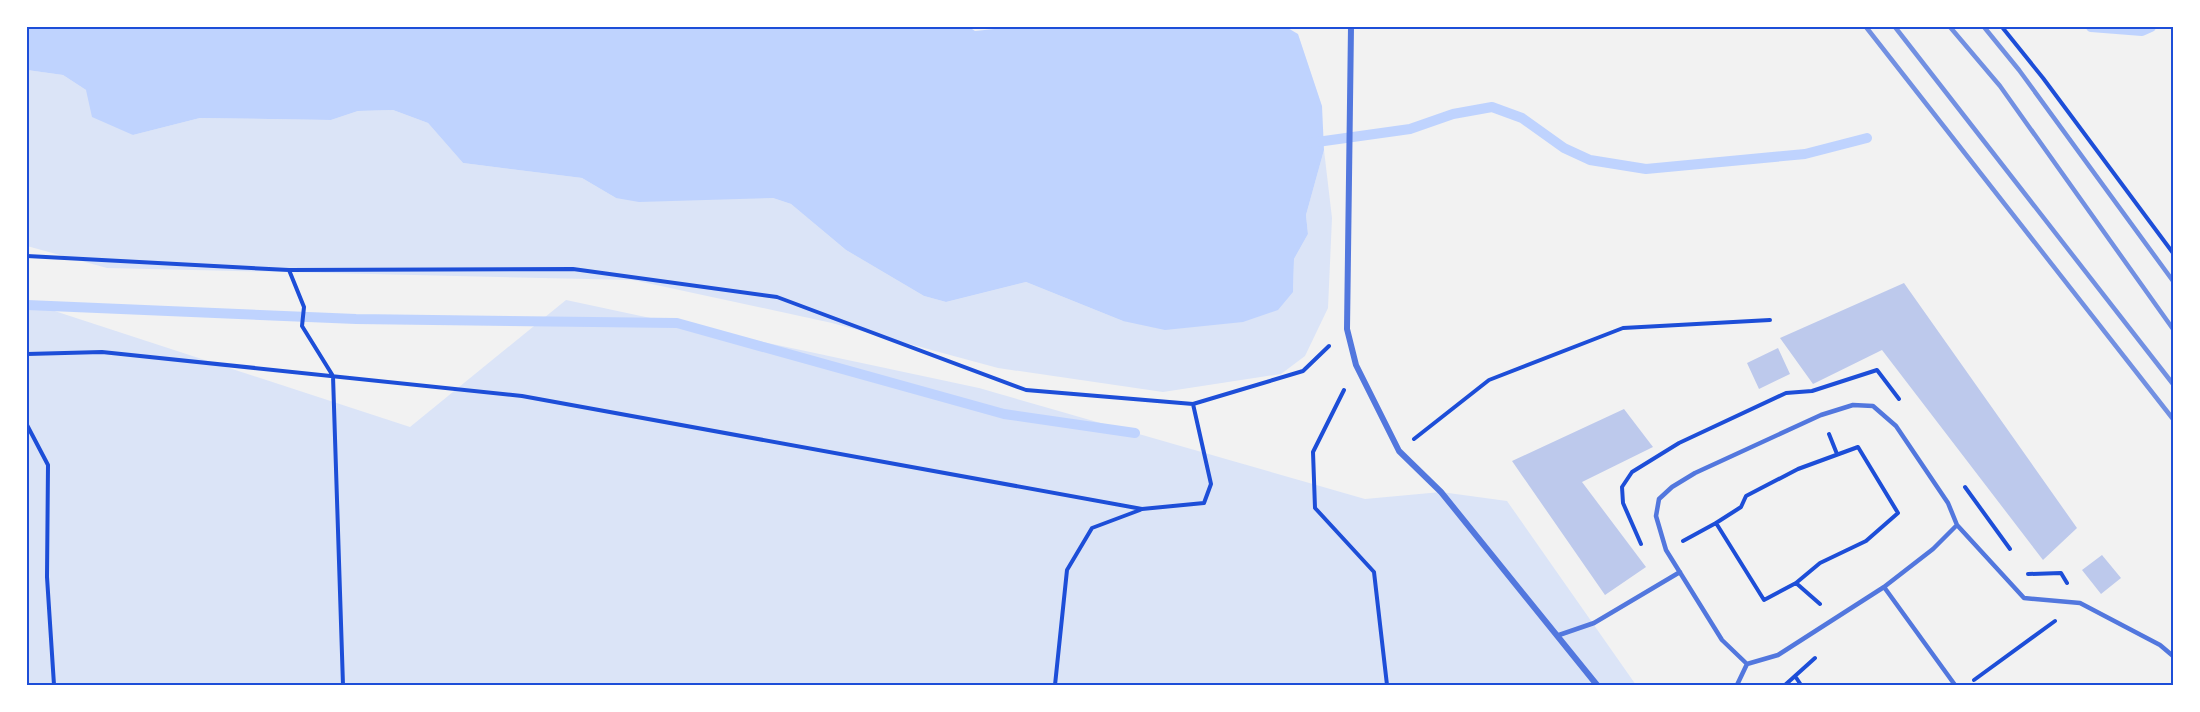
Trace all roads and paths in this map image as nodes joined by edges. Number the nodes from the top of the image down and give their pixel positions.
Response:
1 (1351, 27) edge
2 (2002, 27) edge
3 (2173, 253) edge
4 (27, 256) edge
5 (289, 270) junction
6 (1770, 320) dead end
7 (1347, 329) junction
8 (27, 354) edge
9 (1356, 365) junction
10 (333, 376) junction
11 (1194, 404) junction
12 (1904, 405) dead end
13 (27, 425) edge
14 (1399, 451) junction
15 (1963, 484) dead end
16 (1142, 509) junction
17 (1958, 525) junction
18 (1643, 549) dead end
19 (2015, 556) dead end
20 (2021, 565) dead end
21 (1680, 572) junction
22 (1796, 583) junction
23 (1884, 586) junction
24 (2080, 603) junction
25 (1836, 618) junction
26 (1558, 635) junction
27 (1821, 653) dead end
28 (2173, 656) edge
29 (1747, 664) junction
30 (1795, 676) junction
31 (54, 685) edge
32 (343, 685) edge
33 (1055, 685) edge
34 (1387, 685) edge
35 (1596, 685) edge
36 (1737, 685) edge
37 (1785, 685) edge
38 (1801, 685) edge
39 (1955, 685) edge
40 (1975, 685) edge

1 - 7 street
2 - 3 path
4 - 5 path
5 - 10 path
5 - 11 path
6 - 14 path
7 - 9 street
7 - 11 path
8 - 10 path
9 - 14 street
9 - 34 path
10 - 16 path
10 - 32 path
11 - 16 path
12 - 18 path
13 - 31 path
14 - 26 street
15 - 19 path
16 - 33 path
17 - 21 lane
17 - 23 lane
17 - 24 lane
20 - 24 path
21 - 26 lane
21 - 29 lane
22 - 22 path
22 - 25 path
23 - 25 lane
23 - 39 lane
24 - 28 lane
24 - 40 path
25 - 29 lane
26 - 35 street
27 - 30 path
29 - 36 lane
30 - 37 path
30 - 38 path

